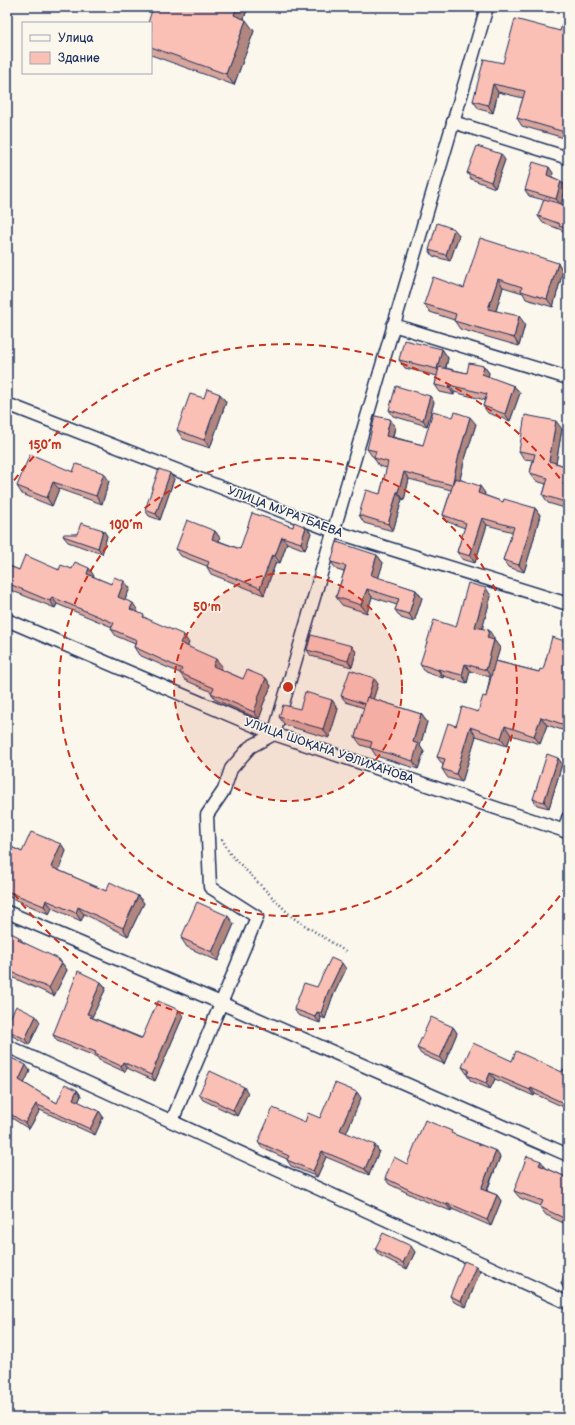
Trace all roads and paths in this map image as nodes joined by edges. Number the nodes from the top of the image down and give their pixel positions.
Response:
1 (486, 7) edge
2 (453, 122) junction
3 (568, 158) edge
4 (393, 325) junction
5 (568, 378) edge
6 (7, 404) edge
7 (333, 531) junction
8 (568, 604) edge
9 (7, 620) edge
10 (274, 734) junction
11 (568, 818) edge
12 (566, 831) edge
13 (219, 834) dead end
14 (7, 912) edge
15 (348, 953) dead end
16 (221, 1003) junction
17 (7, 1046) edge
18 (172, 1121) junction
19 (568, 1155) edge
20 (568, 1303) edge

1 - 2 street
2 - 3 street
2 - 4 street
4 - 5 street
4 - 7 street
6 - 7 street, УЛИЦА МУРАТБАЕВА
7 - 8 street, УЛИЦА МУРАТБАЕВА
7 - 10 street
9 - 10 street, УЛИЦА ШОҚАНА УӘЛИХАНОВА
10 - 12 street, УЛИЦА ШОҚАНА УӘЛИХАНОВА
10 - 16 street
11 - 12 street
13 - 15 path
14 - 16 street
16 - 18 street
16 - 19 street
17 - 18 street
18 - 20 street

